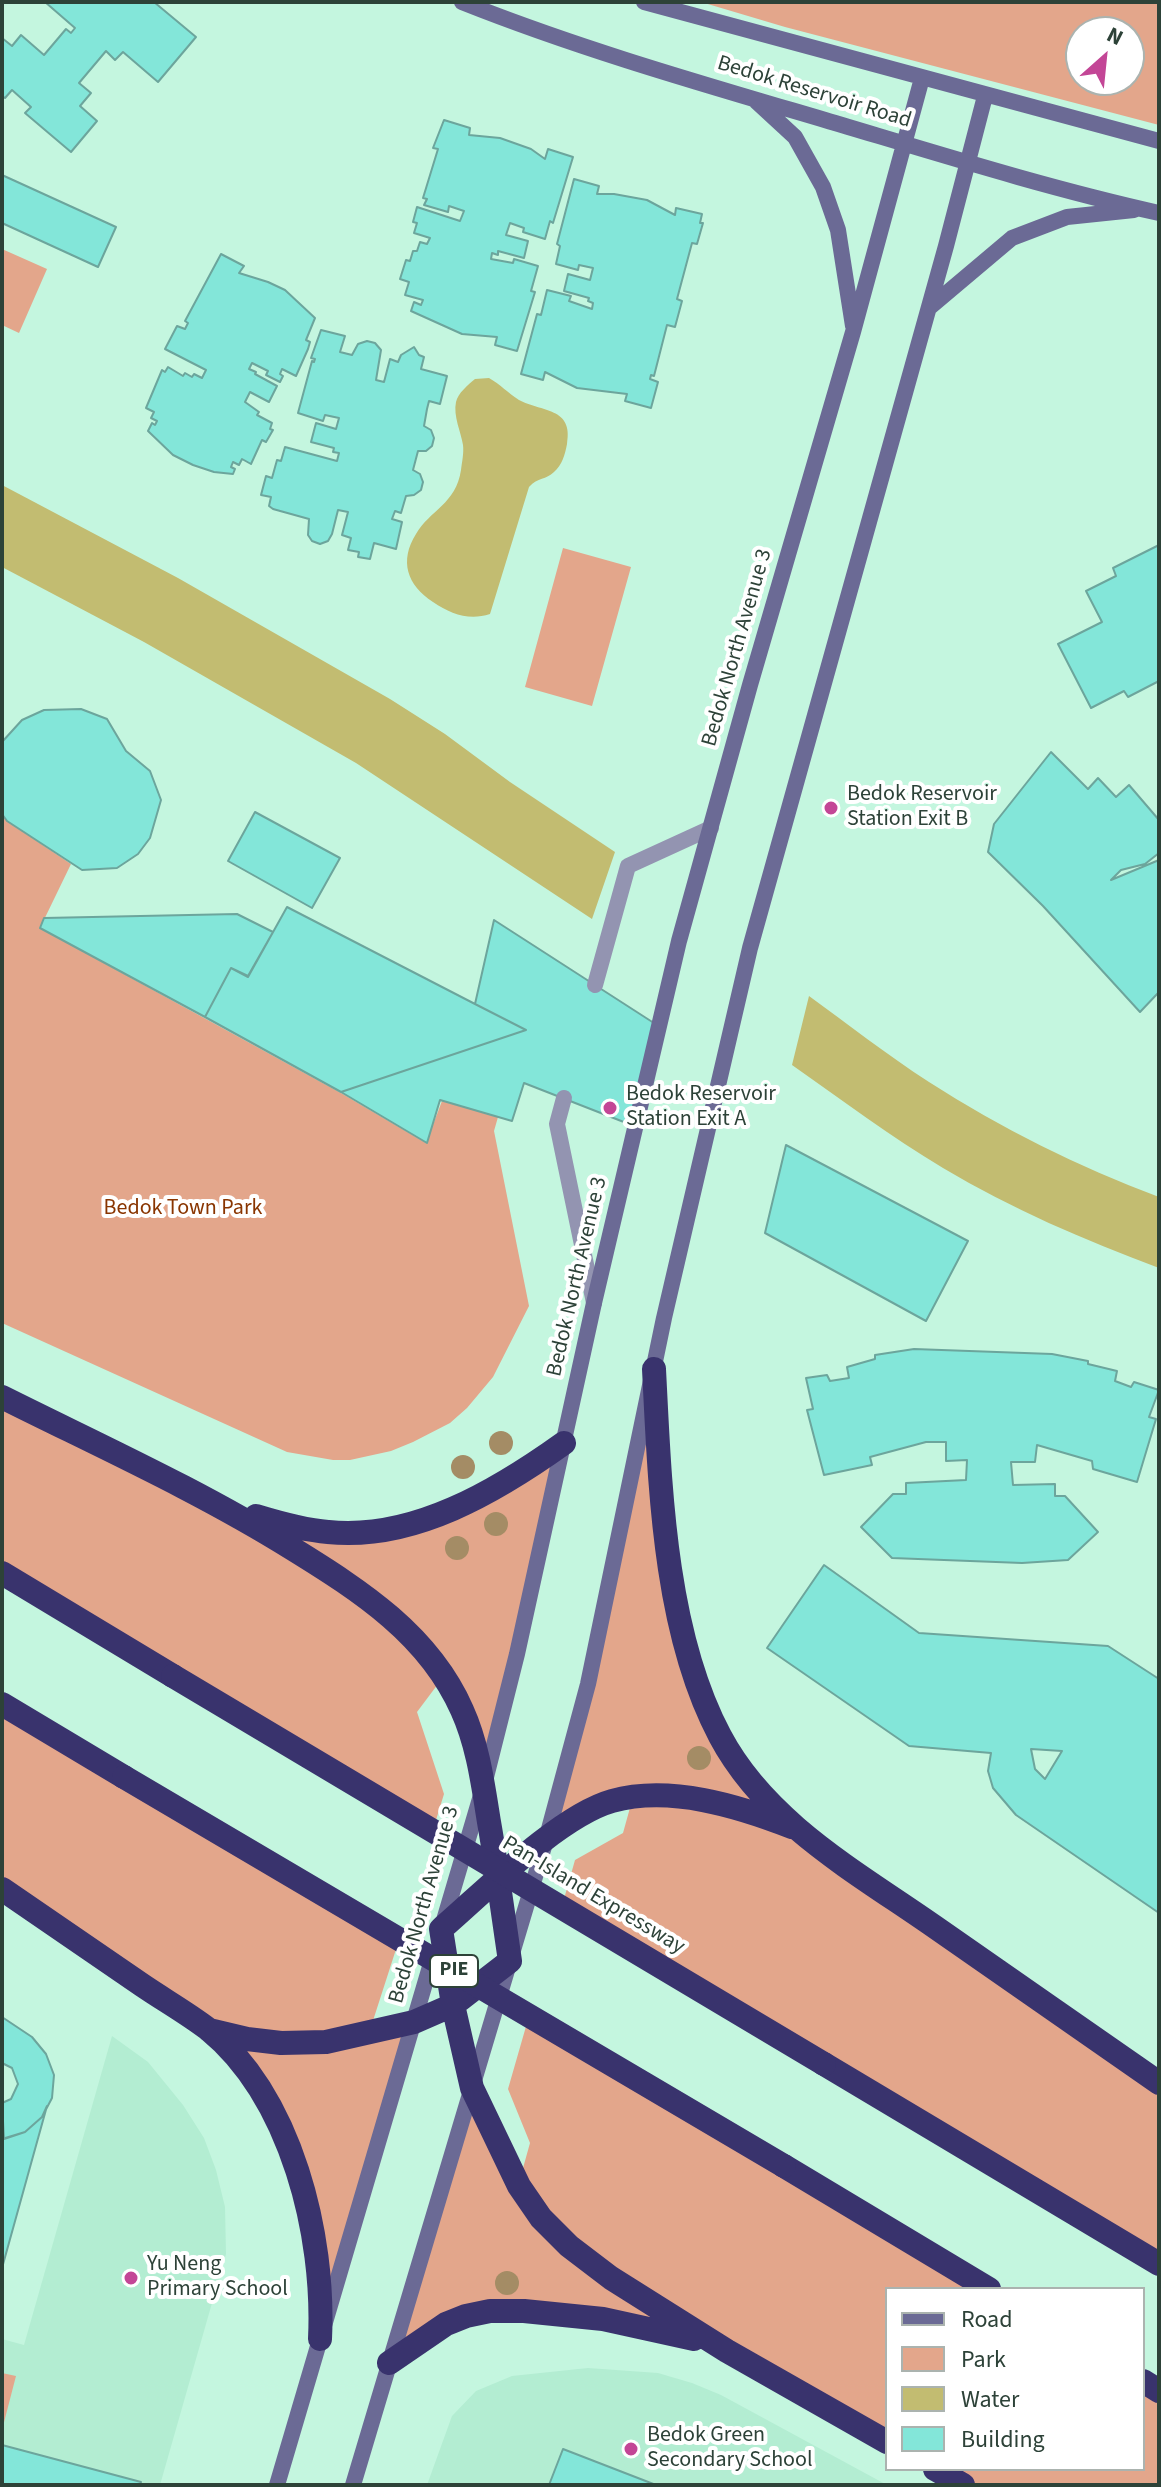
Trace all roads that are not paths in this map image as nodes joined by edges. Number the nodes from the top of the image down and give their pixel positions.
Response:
1 (462, 2) edge
2 (644, 2) edge
3 (922, 78) junction
4 (985, 96) junction
5 (754, 99) junction
6 (1159, 141) edge
7 (903, 143) junction
8 (968, 162) junction
9 (1151, 211) edge
10 (929, 308) junction
11 (853, 332) junction
12 (711, 828) junction
13 (595, 985) dead end
14 (564, 1098) dead end
15 (594, 1303) junction
16 (654, 1369) junction
17 (2, 1397) edge
18 (564, 1443) junction
19 (230, 1510) junction
20 (2, 1573) edge
21 (2, 1704) edge
22 (484, 1785) junction
23 (792, 1827) junction
24 (546, 1840) junction
25 (498, 1878) junction
26 (2, 1889) edge
27 (441, 1929) junction
28 (510, 1961) junction
29 (453, 2005) junction
30 (414, 2022) junction
31 (209, 2030) junction
32 (1159, 2083) edge
33 (472, 2088) junction
34 (1159, 2264) edge
35 (986, 2287) edge
36 (320, 2339) junction
37 (727, 2351) junction
38 (389, 2363) junction
39 (885, 2441) edge
40 (938, 2471) edge
41 (277, 2485) edge
42 (353, 2485) edge
43 (963, 2485) edge

1 - 5 main road, Bedok Reservoir Road
2 - 3 main road, Bedok Reservoir Road
3 - 4 main road, Bedok Reservoir Road
3 - 7 main road, Bedok North Avenue 3
4 - 6 main road, Bedok Reservoir Road
4 - 8 main road
5 - 7 main road, Bedok Reservoir Road
5 - 11 main road
7 - 8 main road, Bedok Reservoir Road
7 - 11 main road, Bedok North Avenue 3
8 - 9 main road, Bedok Reservoir Road
8 - 10 main road
9 - 10 main road
10 - 16 main road
11 - 12 main road, Bedok North Avenue 3
12 - 13 lane
12 - 15 main road, Bedok North Avenue 3
14 - 15 lane
15 - 18 main road, Bedok North Avenue 3
16 - 23 highway
16 - 24 main road
17 - 19 highway
18 - 19 highway
18 - 22 main road, Bedok North Avenue 3
19 - 22 highway
20 - 34 highway, Pan-Island Expressway, bridge
21 - 35 highway, PIE, bridge
22 - 25 highway
22 - 27 main road, Bedok North Avenue 3
23 - 24 highway
23 - 32 highway
24 - 25 highway
24 - 28 main road
25 - 27 highway
25 - 28 highway
26 - 31 highway
27 - 29 highway
27 - 30 main road, Bedok North Avenue 3
28 - 29 highway
28 - 33 main road
29 - 30 highway
29 - 33 highway
30 - 31 highway
30 - 36 main road, Bedok North Avenue 3
31 - 36 highway
33 - 37 highway
33 - 38 main road
36 - 41 main road, Bedok North Avenue 3
37 - 38 highway
37 - 39 highway
38 - 42 main road
40 - 43 highway

